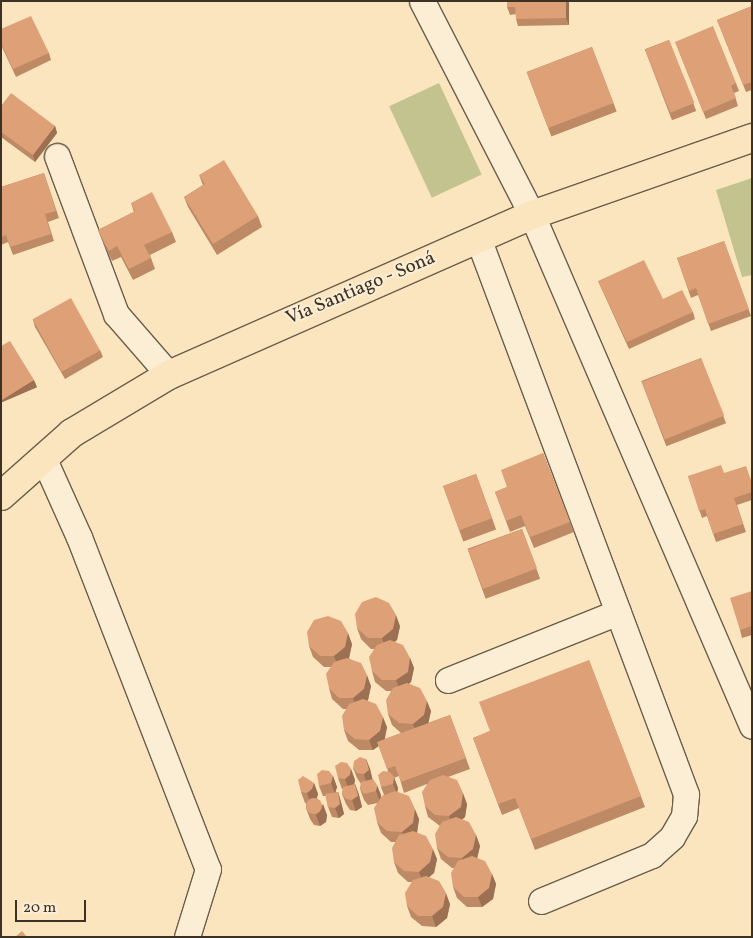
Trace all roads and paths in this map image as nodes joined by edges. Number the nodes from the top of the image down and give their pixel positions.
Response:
1 (422, 1) edge
2 (752, 138) edge
3 (57, 156) dead end
4 (532, 215) junction
5 (478, 238) junction
6 (169, 375) junction
7 (43, 457) junction
8 (1, 496) edge
9 (618, 612) junction
10 (448, 680) dead end
11 (752, 726) edge
12 (540, 901) dead end
13 (187, 937) edge

1 - 4 street
2 - 4 main road, Vía Santiago - Soná
3 - 6 street
4 - 5 main road, Vía Santiago - Soná
4 - 11 street
5 - 6 main road, Vía Santiago - Soná
5 - 9 street
6 - 7 main road, Vía Santiago - Soná
7 - 8 main road, Vía Santiago - Soná
7 - 13 street
9 - 10 street
9 - 12 street

